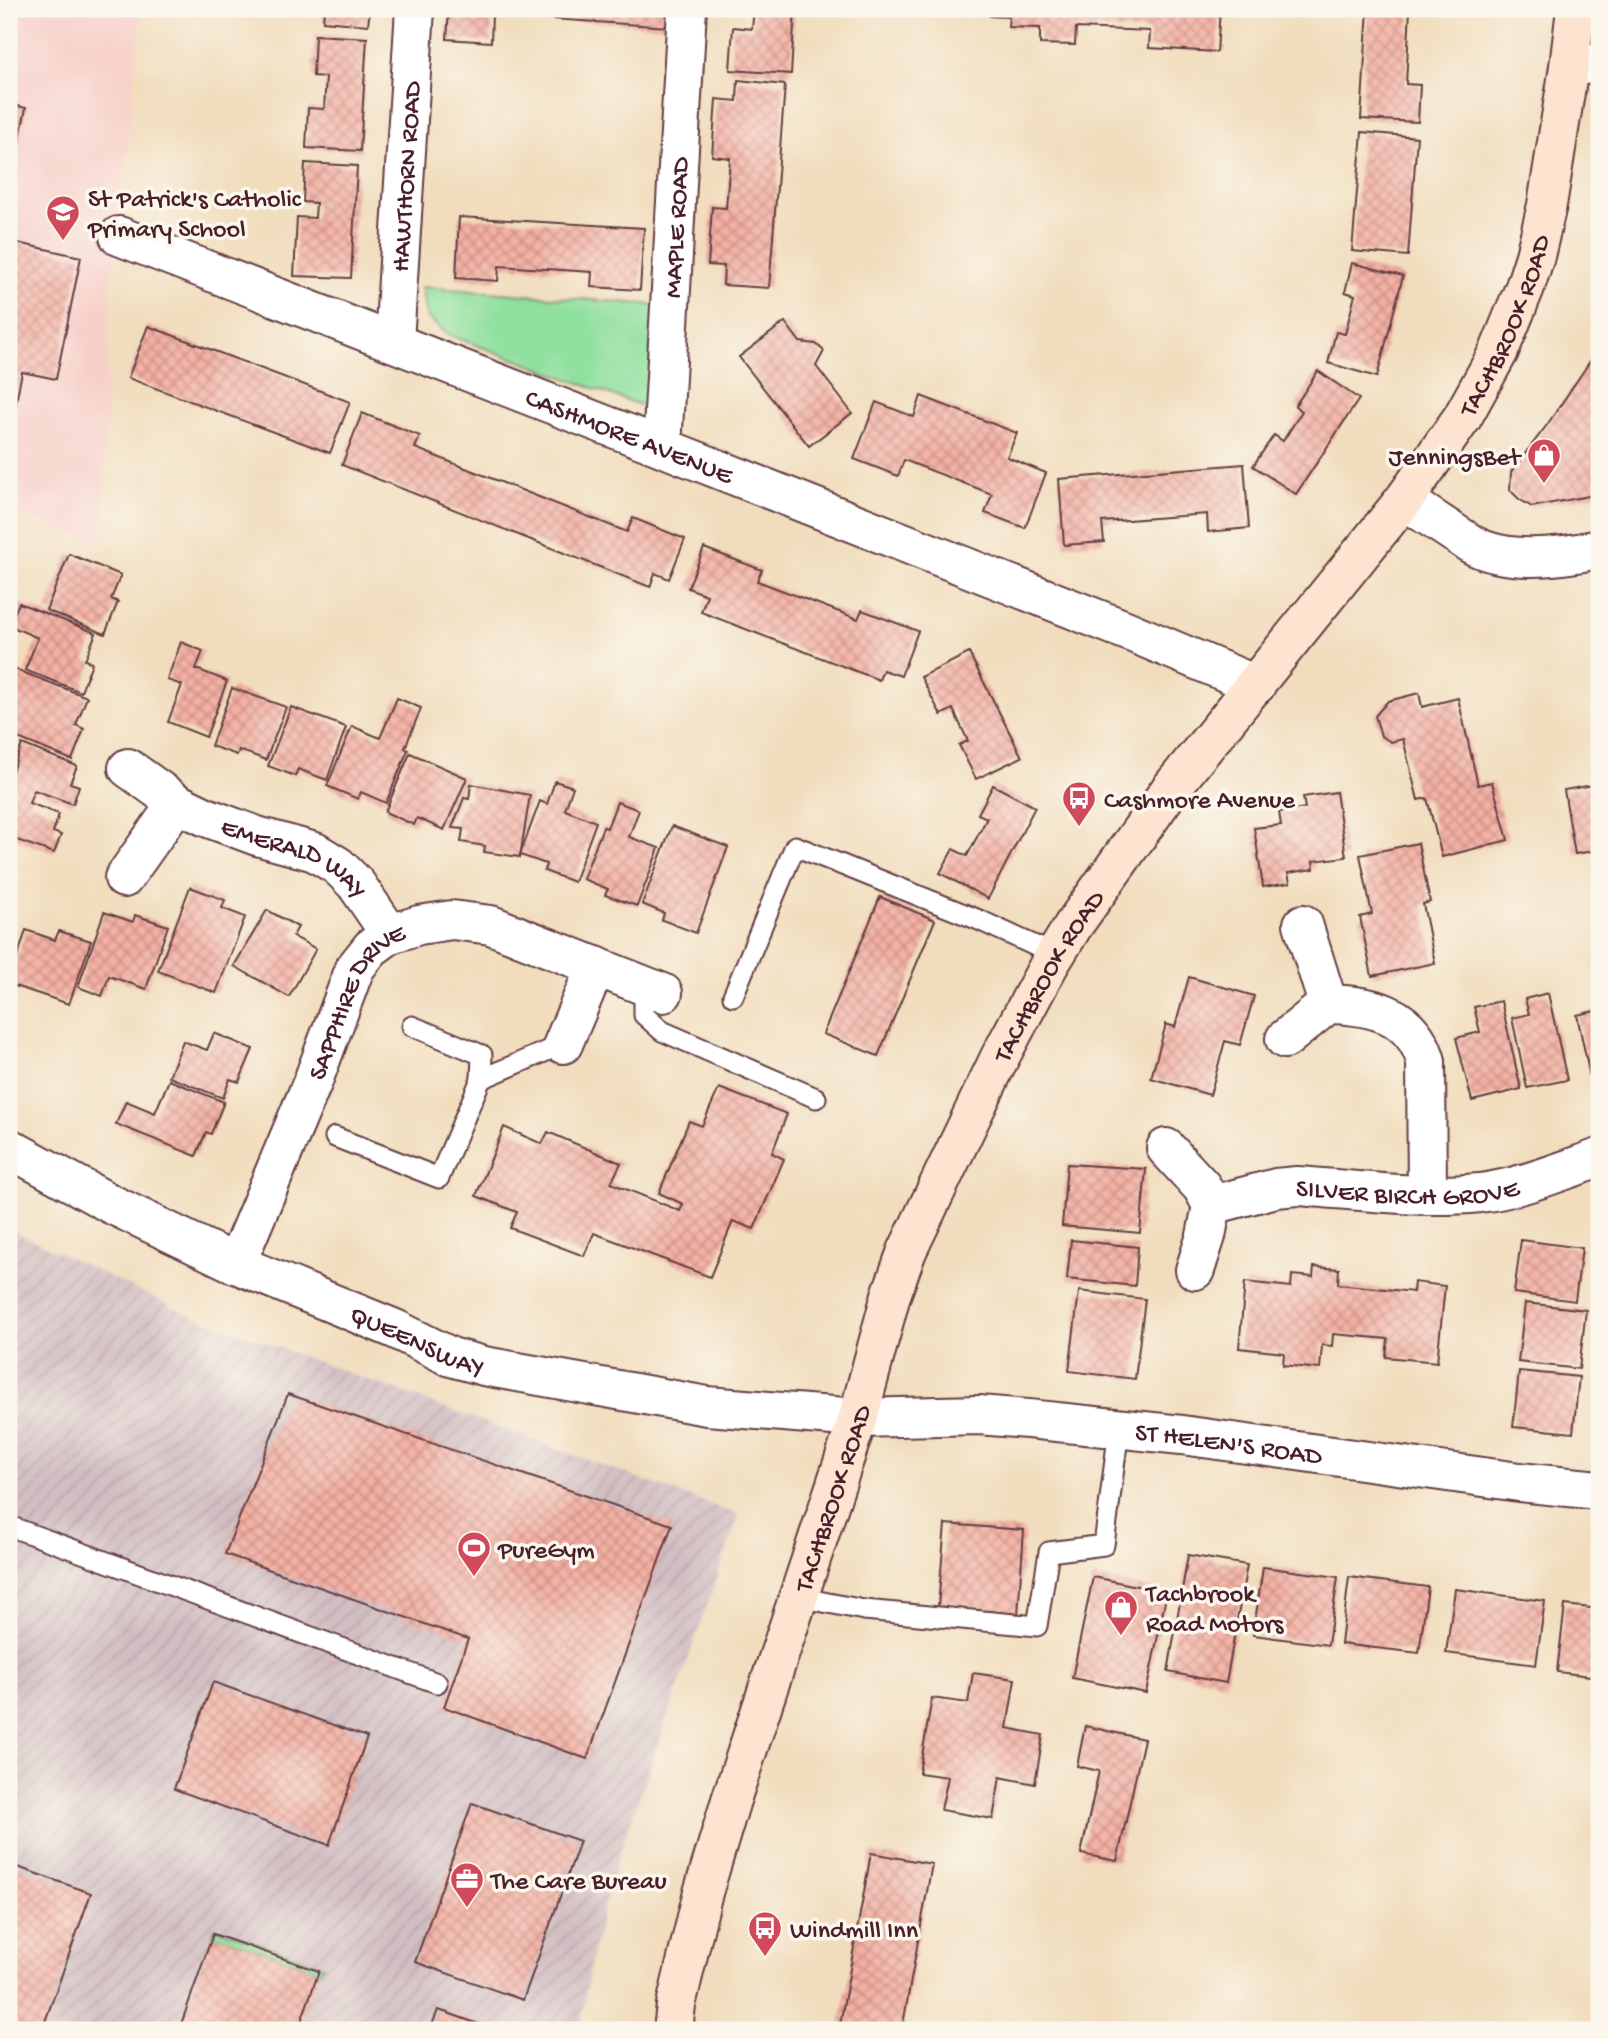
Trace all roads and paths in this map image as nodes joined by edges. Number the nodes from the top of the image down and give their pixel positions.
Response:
1 (415, 9) edge
2 (687, 9) edge
3 (1576, 9) edge
4 (1584, 65) edge
5 (119, 236) dead end
6 (394, 342) junction
7 (662, 447) junction
8 (1404, 500) junction
9 (1599, 550) edge
10 (1256, 685) junction
11 (128, 768) dead end
12 (177, 803) junction
13 (124, 878) dead end
14 (1303, 924) dead end
15 (390, 934) junction
16 (1055, 955) junction
17 (596, 965) junction
18 (653, 989) joint
19 (733, 996) dead end
20 (1328, 1004) junction
21 (412, 1027) dead end
22 (1285, 1039) dead end
23 (563, 1044) joint
24 (481, 1079) junction
25 (817, 1098) dead end
26 (335, 1137) dead end
27 (9, 1148) edge
28 (1166, 1148) dead end
29 (1599, 1158) edge
30 (1427, 1195) junction
31 (1212, 1205) junction
32 (236, 1264) junction
33 (1195, 1270) dead end
34 (858, 1418) junction
35 (1119, 1429) junction
36 (1599, 1490) edge
37 (9, 1527) edge
38 (798, 1597) junction
39 (437, 1683) dead end
40 (673, 2030) edge

1 - 6 street, HAWTHORN ROAD
2 - 7 street, MAPLE ROAD
3 - 4 main road, TACHBROOK ROAD
4 - 8 main road, TACHBROOK ROAD
5 - 6 street, CASHMORE AVENUE
6 - 7 street, CASHMORE AVENUE
7 - 10 street, CASHMORE AVENUE
8 - 9 street
8 - 10 main road, TACHBROOK ROAD
10 - 16 main road, TACHBROOK ROAD
11 - 12 street, EMERALD WAY
12 - 13 street
12 - 15 street, EMERALD WAY
14 - 20 street
15 - 17 street, SAPPHIRE DRIVE
15 - 32 street, SAPPHIRE DRIVE
16 - 19 lane
16 - 34 main road, TACHBROOK ROAD
17 - 18 street, SAPPHIRE DRIVE
17 - 23 street
18 - 25 lane
20 - 22 street
20 - 30 street
21 - 24 lane
23 - 24 lane
24 - 26 lane
27 - 32 street, QUEENSWAY
28 - 31 street
29 - 30 street, SILVER BIRCH GROVE
30 - 31 street, SILVER BIRCH GROVE
31 - 33 street
32 - 34 street, QUEENSWAY
34 - 35 street, ST HELEN'S ROAD
34 - 38 main road, TACHBROOK ROAD
35 - 36 street, ST HELEN'S ROAD
35 - 38 lane
37 - 39 lane
38 - 40 main road, TACHBROOK ROAD

